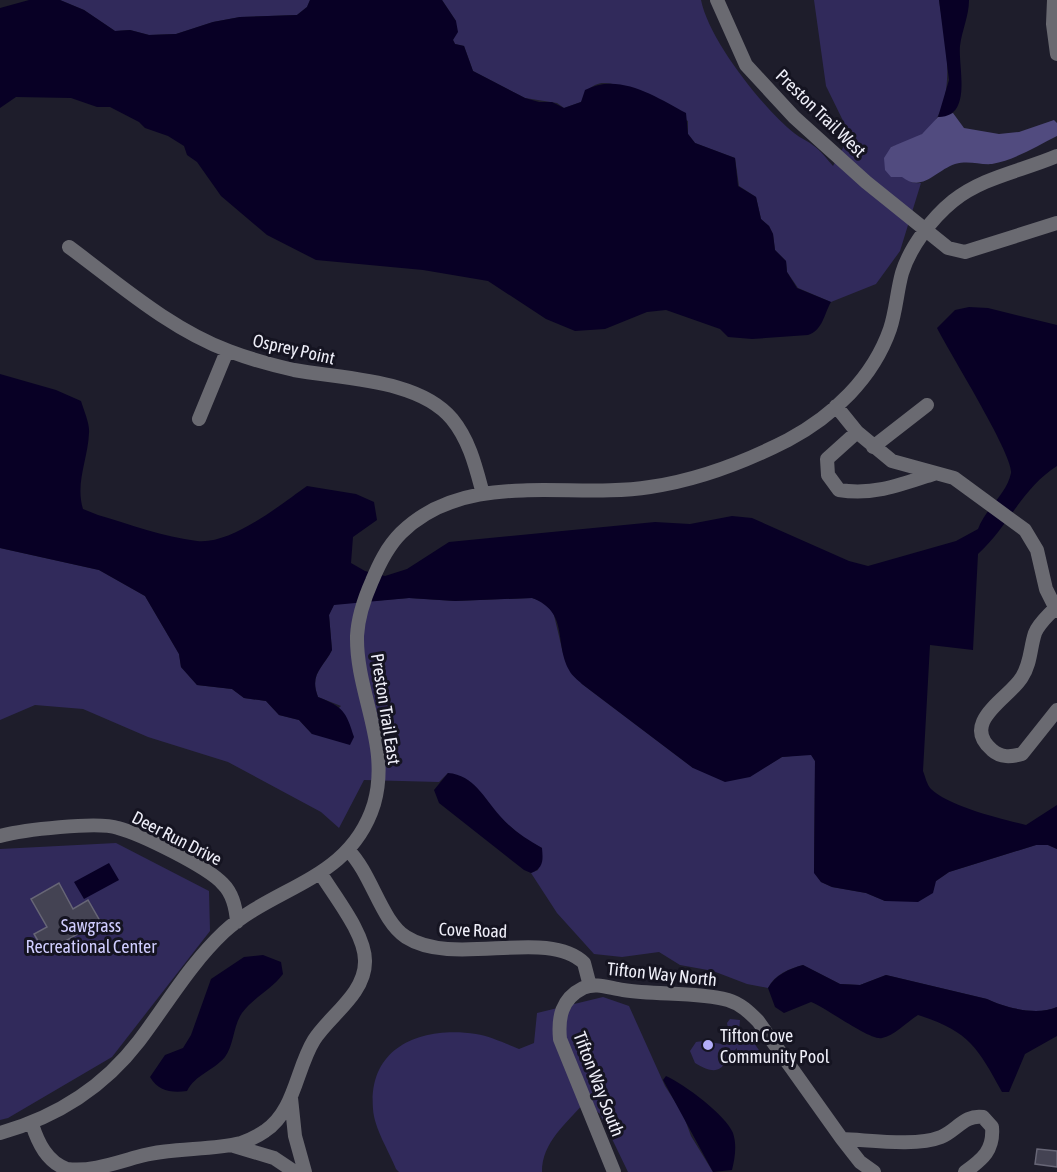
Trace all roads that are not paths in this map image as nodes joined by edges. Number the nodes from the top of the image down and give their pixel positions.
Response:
1 (717, 0) edge
2 (1054, 0) edge
3 (1057, 54) edge
4 (1057, 156) edge
5 (1057, 223) edge
6 (927, 231) junction
7 (69, 247) dead end
8 (227, 351) junction
9 (927, 405) dead end
10 (836, 406) junction
11 (199, 419) dead end
12 (857, 432) junction
13 (873, 447) junction
14 (939, 472) junction
15 (483, 494) junction
16 (1056, 610) edge
17 (1057, 710) edge
18 (0, 836) edge
19 (348, 850) junction
20 (321, 874) junction
21 (237, 922) junction
22 (590, 986) junction
23 (291, 1097) junction
24 (32, 1124) junction
25 (0, 1133) edge
26 (842, 1139) junction
27 (229, 1145) junction
28 (295, 1172) edge
29 (305, 1172) edge
30 (614, 1172) edge
31 (874, 1172) edge
32 (965, 1172) edge

1 - 6 street, Preston Trail West
2 - 3 street
4 - 6 street, Preston Trail East
5 - 6 street, Preston Trail West
6 - 10 street, Preston Trail East
7 - 8 street, Osprey Point
8 - 11 street
8 - 15 street, Osprey Point
9 - 13 street
10 - 12 street
10 - 15 street, Preston Trail East
12 - 13 street
12 - 14 street
13 - 14 street
14 - 16 street
15 - 19 street, Preston Trail East
16 - 17 street
18 - 21 street, Deer Run Drive
19 - 20 street, Preston Trail East
19 - 22 street, Cove Road
20 - 21 street, Preston Trail East
20 - 23 street
21 - 24 street, Preston Trail East
22 - 26 street, Tifton Way North
22 - 30 street, Tifton Way South
23 - 27 street
23 - 29 street
24 - 25 street, Preston Trail East
24 - 27 street
26 - 31 street, Tifton Way North
26 - 32 street
27 - 28 street

